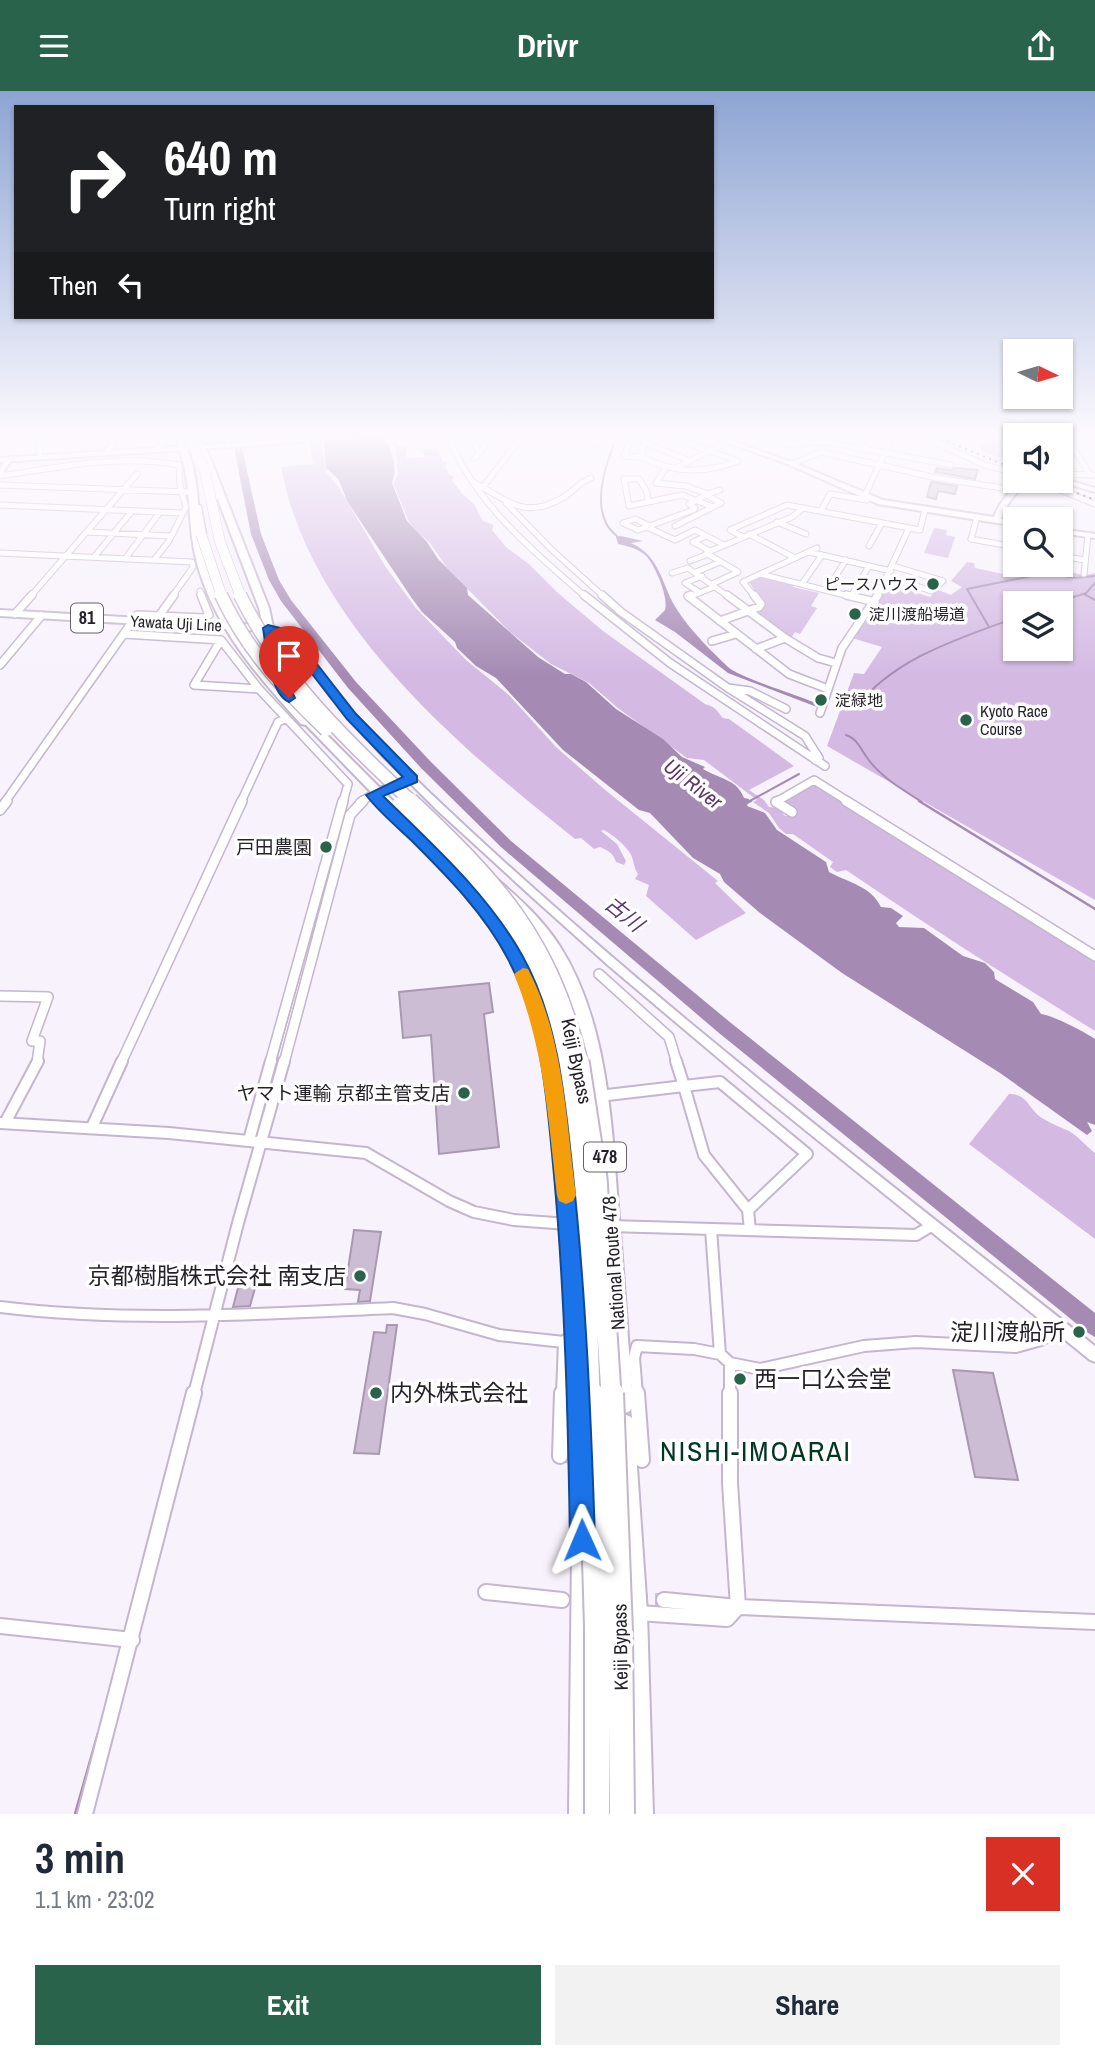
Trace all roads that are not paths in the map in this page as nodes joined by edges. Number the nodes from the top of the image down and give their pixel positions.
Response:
1 (102, 514) edge
2 (129, 514) edge
3 (158, 514) edge
4 (182, 514) edge
5 (196, 514) edge
6 (198, 514) edge
7 (206, 514) edge
8 (215, 514) edge
9 (220, 514) edge
10 (227, 514) edge
11 (503, 514) edge
12 (516, 514) edge
13 (682, 514) edge
14 (766, 514) edge
15 (795, 514) edge
16 (834, 514) edge
17 (924, 514) edge
18 (960, 514) edge
19 (998, 514) edge
20 (702, 515) edge
21 (977, 517) junction
22 (665, 521) junction
23 (777, 521) junction
24 (997, 521) junction
25 (1003, 522) edge
26 (882, 523) junction
27 (909, 528) junction
28 (87, 532) junction
29 (114, 533) junction
30 (1073, 533) edge
31 (806, 534) dead end
32 (143, 535) junction
33 (746, 535) junction
34 (171, 536) junction
35 (706, 536) junction
36 (1091, 536) edge
37 (724, 545) junction
38 (1003, 545) edge
39 (869, 546) dead end
40 (817, 548) dead end
41 (809, 552) junction
42 (0, 553) edge
43 (708, 553) junction
44 (822, 555) junction
45 (66, 556) junction
46 (94, 557) junction
47 (1073, 558) edge
48 (125, 559) junction
49 (793, 559) junction
50 (154, 560) junction
51 (201, 560) junction
52 (846, 560) junction
53 (1085, 560) junction
54 (163, 561) junction
55 (690, 561) dead end
56 (720, 562) junction
57 (869, 566) junction
58 (890, 571) junction
59 (672, 573) dead end
60 (922, 573) junction
61 (699, 574) junction
62 (758, 574) junction
63 (1084, 574) dead end
64 (780, 579) junction
65 (802, 584) junction
66 (911, 584) junction
67 (713, 585) junction
68 (827, 590) junction
69 (200, 591) dead end
70 (699, 592) junction
71 (851, 596) junction
72 (875, 602) junction
73 (747, 612) junction
74 (0, 613) edge
75 (15, 614) junction
76 (41, 616) junction
77 (159, 616) junction
78 (133, 621) junction
79 (720, 621) junction
80 (265, 631) junction
81 (224, 633) junction
82 (124, 634) junction
83 (736, 634) junction
84 (785, 638) junction
85 (712, 641) dead end
86 (756, 649) junction
87 (836, 663) junction
88 (0, 665) edge
89 (728, 688) junction
90 (260, 689) junction
91 (828, 689) junction
92 (276, 699) junction
93 (786, 709) dead end
94 (821, 709) dead end
95 (285, 719) junction
96 (326, 730) junction
97 (815, 760) junction
98 (825, 767) dead end
99 (412, 779) junction
100 (375, 794) junction
101 (0, 810) edge
102 (792, 813) dead end
103 (346, 815) junction
104 (1095, 956) edge
105 (599, 974) dead end
106 (0, 996) edge
107 (683, 1085) junction
108 (599, 1096) junction
109 (3, 1123) edge
110 (92, 1127) junction
111 (249, 1140) junction
112 (263, 1142) junction
113 (748, 1210) junction
114 (569, 1224) junction
115 (611, 1226) junction
116 (931, 1226) junction
117 (711, 1229) junction
118 (750, 1230) junction
119 (0, 1307) edge
120 (216, 1315) junction
121 (1062, 1328) junction
122 (570, 1336) junction
123 (1095, 1355) edge
124 (725, 1358) junction
125 (560, 1456) dead end
126 (642, 1460) dead end
127 (486, 1592) dead end
128 (562, 1600) dead end
129 (664, 1600) tunnel mouth
130 (738, 1607) junction
131 (636, 1613) junction
132 (1095, 1622) edge
133 (0, 1626) edge
134 (132, 1640) junction
135 (85, 1814) edge
136 (581, 1814) edge
137 (597, 1814) edge
138 (622, 1814) edge
139 (641, 1814) edge

1 - 28 street
2 - 29 street
3 - 32 street
4 - 34 street
5 - 51 main road, National Route 478 / 478
6 - 96 highway, bridge
7 - 96 highway, Keiji Bypass, bridge
8 - 80 highway, Keiji Bypass, bridge
9 - 80 highway, bridge
10 - 80 main road, National Route 478 / 478
11 - 97 street
12 - 89 street
13 - 22 street
14 - 33 street
15 - 23 street
16 - 26 street
17 - 27 street
18 - 21 main road
19 - 24 main road
20 - 22 street
21 - 24 main road
21 - 38 street
22 - 35 street
23 - 31 street
23 - 33 street
24 - 25 main road
26 - 27 street
26 - 39 street
27 - 58 street
28 - 29 street
28 - 45 street
29 - 32 street
29 - 46 street
30 - 36 main road
32 - 34 street
32 - 48 street
33 - 37 street
33 - 49 street
34 - 50 street
35 - 37 street
35 - 43 street
36 - 53 street
37 - 43 street
40 - 41 street
41 - 44 street
41 - 49 street
42 - 45 street
43 - 55 street
43 - 56 street
44 - 52 street
44 - 65 street
45 - 46 street
45 - 75 street
46 - 48 street
47 - 53 street
48 - 50 street
49 - 62 street
49 - 64 street
50 - 54 street
51 - 54 street
51 - 81 main road, National Route 478 / 478
52 - 57 street
52 - 68 street
53 - 63 street
54 - 77 street
56 - 61 street
56 - 67 street
57 - 58 street
57 - 71 street
58 - 60 street
58 - 66 street
58 - 72 street
59 - 61 street
60 - 66 street
60 - 66 street
61 - 67 street
61 - 70 street
62 - 64 street
62 - 73 street
64 - 65 street
65 - 68 street
67 - 70 street
67 - 73 street
68 - 71 street
69 - 77 street
70 - 79 street
71 - 72 street
72 - 87 street
73 - 79 street
73 - 84 street
74 - 75 main road, Yawata Uji Line / 81
75 - 76 main road, Yawata Uji Line / 81
76 - 78 main road, Yawata Uji Line / 81
76 - 88 street
77 - 78 street
78 - 81 main road, Yawata Uji Line / 81
78 - 82 street
79 - 83 street
80 - 81 main road, Yawata Uji Line / 81
80 - 99 street
80 - 100 main road, National Route 478 / 478
80 - 138 highway, Keiji Bypass, bridge
81 - 82 street
81 - 90 street
81 - 90 street
81 - 92 main road, National Route 478 / 478
82 - 101 street
83 - 85 street
83 - 86 street
84 - 86 street
84 - 87 street
86 - 91 street
87 - 91 street
89 - 93 street
89 - 97 street
90 - 92 street
91 - 94 street
92 - 95 street
92 - 100 main road, National Route 478 / 478
95 - 103 street
95 - 110 street
96 - 137 highway, Keiji Bypass, bridge
97 - 98 street
99 - 100 street
99 - 116 street
100 - 103 street
100 - 108 main road, National Route 478 / 478
100 - 114 main road, National Route 478 / 478
102 - 104 street
103 - 111 street
103 - 112 street
105 - 107 street
106 - 109 street
107 - 108 street
107 - 113 street
107 - 113 street
108 - 115 main road, National Route 478 / 478
109 - 110 street
110 - 111 street
111 - 112 street
112 - 114 street
112 - 120 street
113 - 118 street
114 - 115 street
114 - 122 main road, National Route 478 / 478
115 - 117 street
115 - 131 main road, National Route 478 / 478
116 - 118 street
116 - 121 street
117 - 118 street
117 - 124 street
119 - 120 street
120 - 122 street
120 - 134 street
121 - 123 street
121 - 124 street
122 - 125 street
122 - 136 main road, National Route 478 / 478
124 - 126 street
124 - 130 street
127 - 128 street
129 - 130 street
130 - 131 street
130 - 132 street
131 - 139 main road, National Route 478 / 478
133 - 134 street
134 - 135 street

